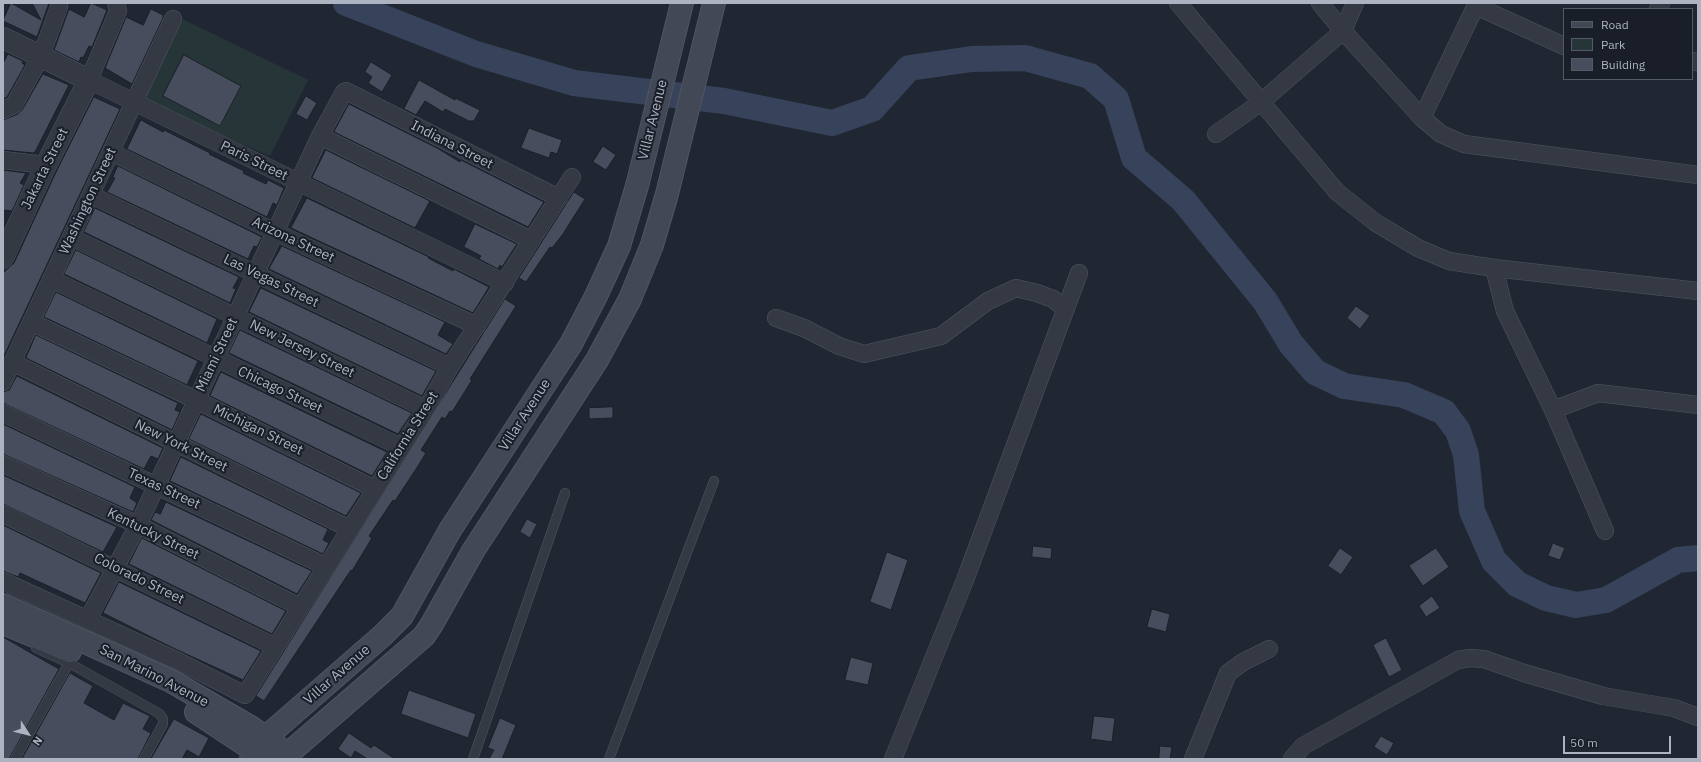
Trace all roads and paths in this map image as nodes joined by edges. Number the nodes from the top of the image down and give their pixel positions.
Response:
1 (59, 3) edge
2 (116, 3) edge
3 (682, 3) edge
4 (714, 3) edge
5 (1178, 3) edge
6 (1320, 3) edge
7 (1355, 3) edge
8 (1477, 4) edge
9 (173, 19) dead end
10 (1343, 31) junction
11 (3, 38) edge
12 (1563, 46) edge
13 (40, 56) junction
14 (89, 80) junction
15 (346, 91) joint
16 (135, 103) junction
17 (1260, 103) junction
18 (3, 110) edge
19 (1422, 118) junction
20 (1216, 134) dead end
21 (320, 136) junction
22 (111, 152) junction
23 (3, 160) edge
24 (46, 165) junction
25 (1698, 175) edge
26 (572, 177) dead end
27 (298, 183) junction
28 (91, 195) junction
29 (559, 198) junction
30 (10, 225) edge
31 (275, 232) junction
32 (71, 237) junction
33 (531, 240) junction
34 (3, 258) edge
35 (1494, 268) junction
36 (1079, 273) dead end
37 (256, 274) junction
38 (51, 279) junction
39 (506, 283) junction
40 (1698, 291) edge
41 (1066, 309) junction
42 (236, 316) junction
43 (776, 318) dead end
44 (31, 322) junction
45 (477, 326) junction
46 (216, 359) junction
47 (12, 362) junction
48 (450, 367) junction
49 (3, 382) edge
50 (196, 400) junction
51 (1698, 405) edge
52 (426, 409) junction
53 (1553, 410) junction
54 (3, 413) edge
55 (176, 444) junction
56 (401, 447) junction
57 (3, 464) edge
58 (714, 481) dead end
59 (156, 486) junction
60 (375, 488) junction
61 (565, 493) dead end
62 (3, 514) edge
63 (138, 525) junction
64 (350, 529) junction
65 (1605, 531) dead end
66 (325, 566) junction
67 (114, 567) junction
68 (3, 581) edge
69 (3, 605) edge
70 (300, 607) junction
71 (88, 619) junction
72 (3, 623) edge
73 (29, 645) dead end
74 (274, 646) junction
75 (1269, 650) dead end
76 (74, 652) junction
77 (1698, 717) edge
78 (260, 752) edge
79 (291, 757) edge
80 (15, 759) edge
81 (144, 759) edge
82 (473, 759) edge
83 (609, 759) edge
84 (893, 759) edge
85 (1192, 759) edge
86 (1292, 759) edge

1 - 13 street
2 - 14 street
3 - 78 main road, Villar Avenue
4 - 79 main road, Villar Avenue
5 - 17 street
6 - 10 street
7 - 10 street
8 - 12 street
8 - 19 street
9 - 16 street, Washington Street
10 - 17 street
10 - 19 street
11 - 13 street, Paris Street
13 - 14 street, Paris Street
13 - 18 street
14 - 16 street, Paris Street
14 - 24 street, Jakarta Street
15 - 21 street, Miami Street
15 - 29 street, Indiana Street
16 - 22 street, Washington Street
16 - 27 street, Paris Street
17 - 20 street
17 - 35 street
19 - 25 street
21 - 27 street, Miami Street
21 - 33 street
22 - 28 street, Washington Street
22 - 31 street, Arizona Street
23 - 24 street
24 - 30 street, Jakarta Street
26 - 29 street, California Street
27 - 31 street, Miami Street
27 - 39 street, Paris Street
28 - 32 street, Washington Street
28 - 37 street, Las Vegas Street
29 - 33 street, California Street
30 - 34 street, Jakarta Street
31 - 37 street, Miami Street
31 - 45 street, Arizona Street
32 - 38 street, Washington Street
32 - 42 street, New Jersey Street
33 - 39 street, California Street
35 - 40 street
35 - 53 street
36 - 41 street
37 - 42 street, Miami Street
37 - 48 street, Las Vegas Street
38 - 44 street, Washington Street
38 - 46 street, Chicago Street
39 - 45 street, California Street
41 - 43 street
41 - 84 street
42 - 46 street, Miami Street
42 - 52 street, New Jersey Street
44 - 47 street, Washington Street
44 - 50 street, Michigan Street
45 - 48 street, California Street
46 - 50 street, Miami Street
46 - 56 street, Chicago Street
47 - 49 street, Washington Street
47 - 55 street, New York Street
48 - 52 street, California Street
50 - 55 street, Miami Street
50 - 60 street, Michigan Street
51 - 53 street
52 - 56 street, California Street
53 - 65 street
54 - 59 street, Texas Street
55 - 59 street, Miami Street
55 - 64 street, New York Street
56 - 60 street, California Street
57 - 63 street, Kentucky Street
58 - 83 lane
59 - 63 street, Miami Street
59 - 66 street, Texas Street
60 - 64 street, California Street
61 - 82 lane
62 - 67 street, Colorado Street
63 - 67 street, Miami Street
63 - 70 street, Kentucky Street
64 - 66 street, California Street
66 - 70 street, California Street
67 - 71 street, Miami Street
67 - 74 street, Colorado Street
68 - 71 street
69 - 76 main road, San Marino Avenue
70 - 74 street, California Street
71 - 74 street, California Street
72 - 76 main road, San Marino Avenue
73 - 76 lane
75 - 85 street
76 - 78 main road, San Marino Avenue
76 - 80 lane
76 - 81 lane
77 - 86 street
78 - 79 main road, San Marino Avenue

